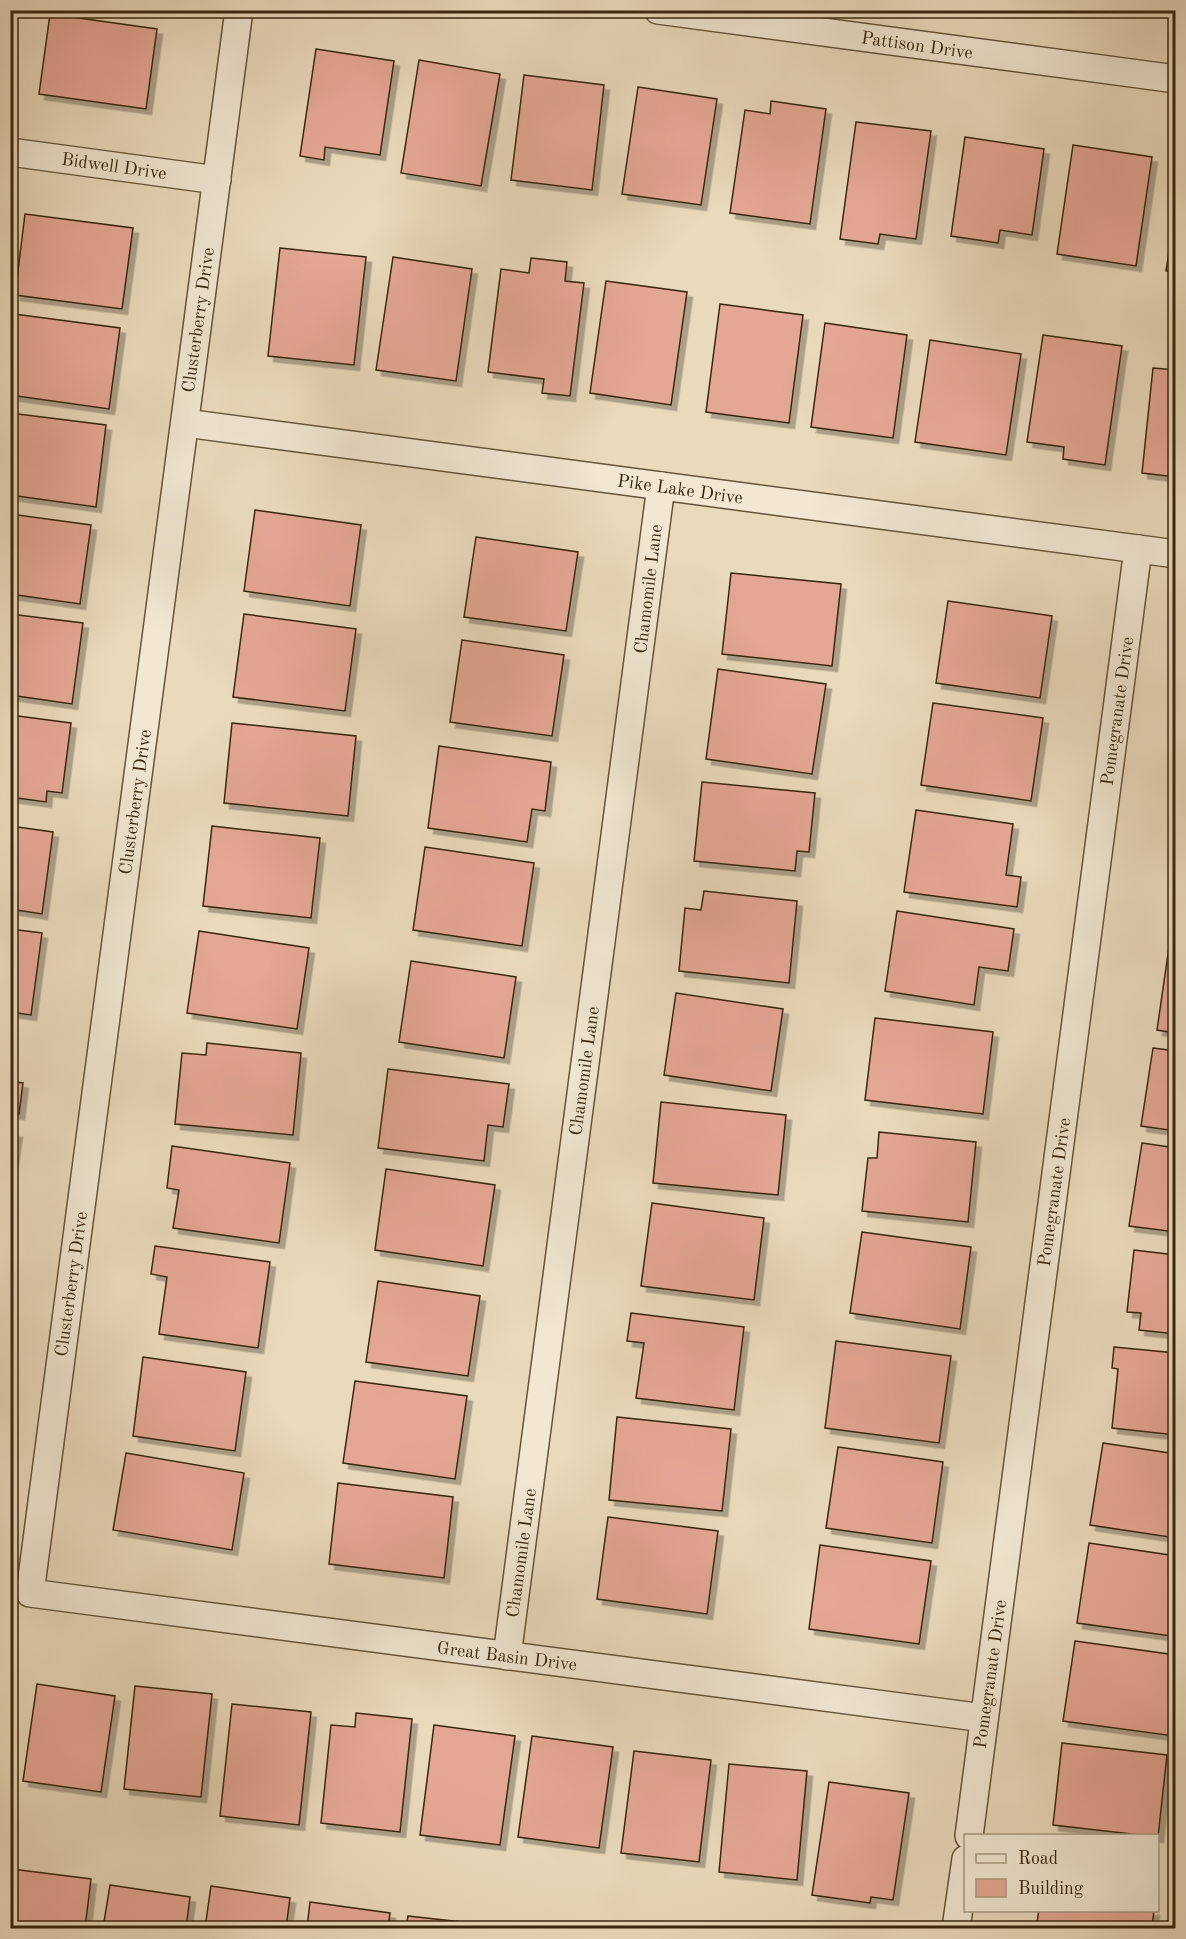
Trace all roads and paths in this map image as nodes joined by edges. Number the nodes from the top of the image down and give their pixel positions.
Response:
1 (239, 10) edge
2 (658, 10) edge
3 (1176, 79) edge
4 (10, 152) edge
5 (217, 180) junction
6 (185, 423) junction
7 (661, 486) junction
8 (1138, 549) junction
9 (1176, 554) edge
10 (30, 1593) joint
11 (507, 1656) junction
12 (984, 1718) junction
13 (969, 1834) edge
14 (964, 1873) edge
15 (956, 1929) edge

1 - 5 street, Clusterberry Drive
2 - 3 street, Pattison Drive
4 - 5 street, Bidwell Drive
5 - 6 street, Clusterberry Drive
6 - 7 street, Pike Lake Drive
6 - 10 street, Clusterberry Drive
7 - 8 street, Pike Lake Drive
7 - 11 street, Chamomile Lane
8 - 9 street, Pike Lake Drive
8 - 12 street, Pomegranate Drive
10 - 11 street, Great Basin Drive
11 - 12 street, Great Basin Drive
12 - 13 street, Pomegranate Drive
14 - 15 street

